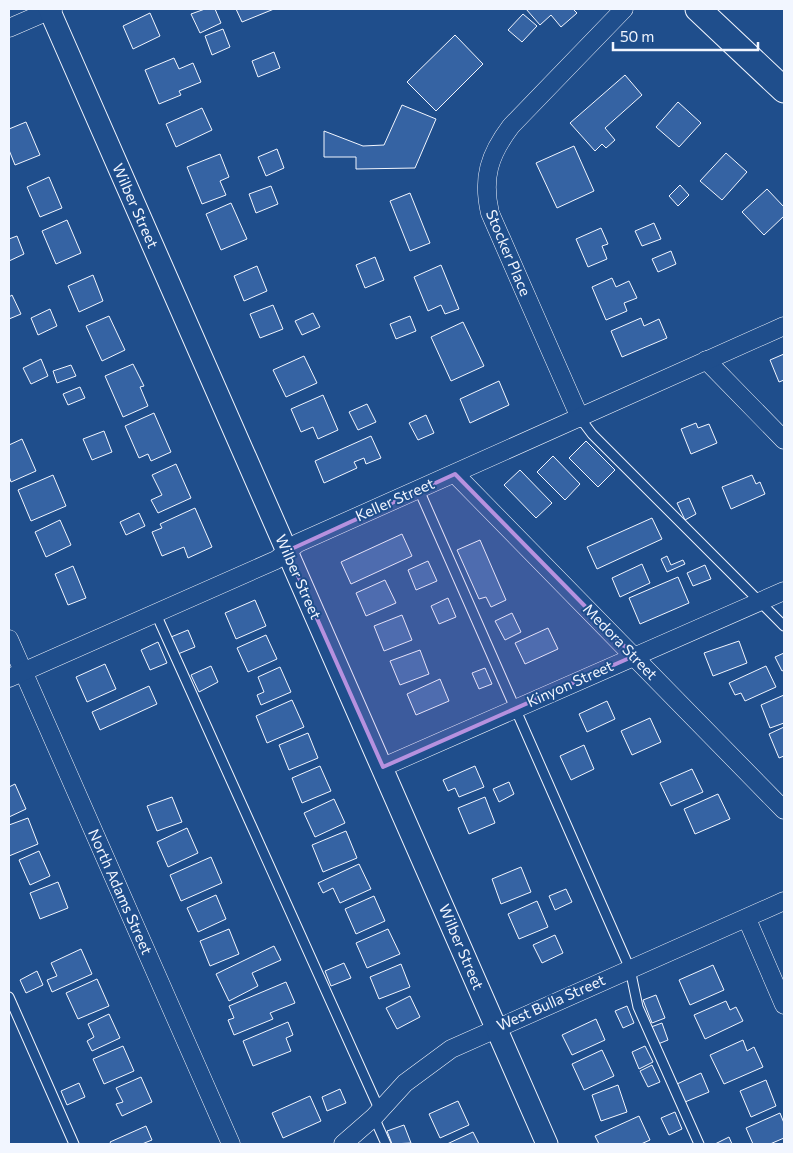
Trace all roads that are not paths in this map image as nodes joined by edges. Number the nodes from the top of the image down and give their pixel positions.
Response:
1 (50, 9) edge
2 (624, 9) edge
3 (698, 9) edge
4 (9, 28) edge
5 (784, 90) edge
6 (784, 326) edge
7 (706, 360) junction
8 (580, 418) junction
9 (784, 440) edge
10 (455, 474) junction
11 (419, 490) junction
12 (287, 551) junction
13 (784, 590) edge
14 (759, 602) junction
15 (156, 614) junction
16 (784, 626) edge
17 (9, 639) edge
18 (634, 656) junction
19 (16, 675) edge
20 (515, 708) junction
21 (383, 767) junction
22 (784, 810) edge
23 (784, 901) edge
24 (747, 919) junction
25 (630, 969) junction
26 (9, 997) edge
27 (784, 1005) edge
28 (496, 1028) junction
29 (377, 1114) junction
30 (74, 1144) edge
31 (231, 1144) edge
32 (343, 1144) edge
33 (386, 1144) edge
34 (548, 1144) edge
35 (699, 1144) edge

1 - 4 street
1 - 12 street, Wilber Street
2 - 8 street, Stocker Place
3 - 5 main road
6 - 7 street, Keller Street
7 - 8 street, Keller Street
7 - 9 street
8 - 10 street, Keller Street
8 - 14 lane
10 - 11 street, Keller Street
10 - 18 street, Medora Street
11 - 12 street, Keller Street
11 - 20 lane
12 - 15 street, Keller Street
12 - 21 street, Wilber Street
13 - 14 street, Kinyon Street
14 - 16 lane
14 - 18 street, Kinyon Street
15 - 19 street, Keller Street
15 - 29 lane
17 - 19 street, North Adams Street
18 - 20 street, Kinyon Street
18 - 22 street, Medora Street
19 - 31 street, North Adams Street
20 - 21 street, Kinyon Street
20 - 25 lane
21 - 28 street, Wilber Street
23 - 24 street, West Bulla Street
24 - 25 street, West Bulla Street
24 - 27 street
25 - 28 street, West Bulla Street
25 - 35 lane
26 - 30 lane
28 - 29 street, West Bulla Street
28 - 34 street, Wilber Street
29 - 32 street, West Bulla Street
29 - 33 lane

